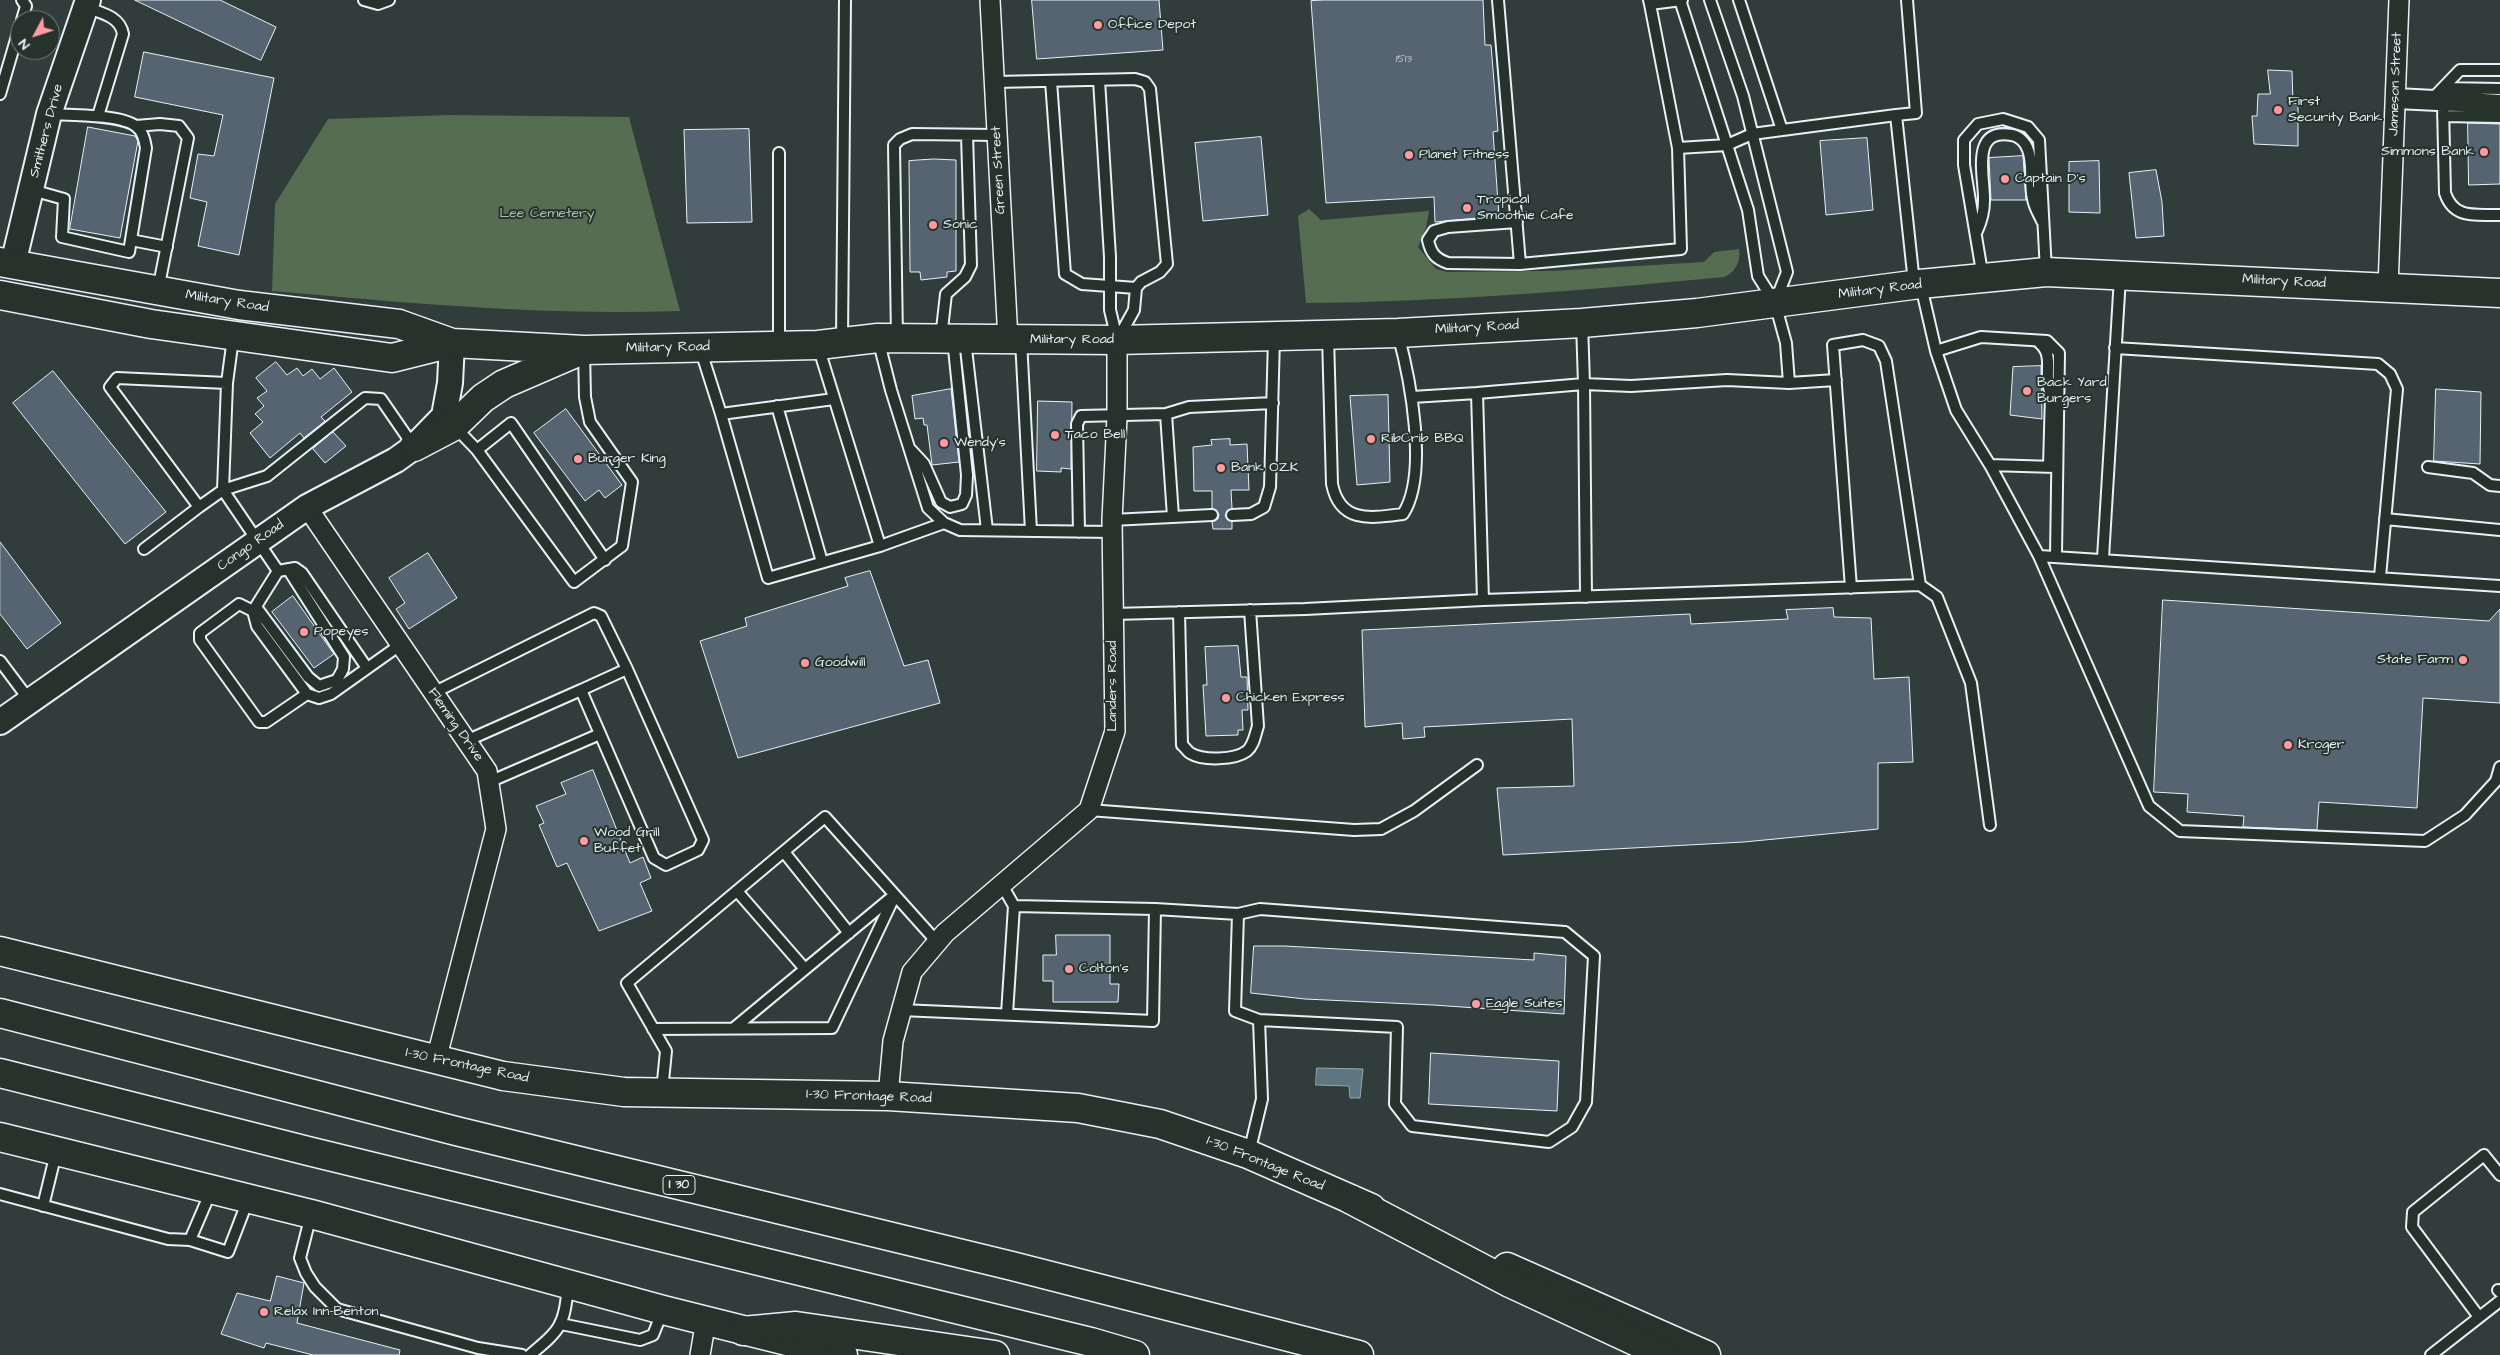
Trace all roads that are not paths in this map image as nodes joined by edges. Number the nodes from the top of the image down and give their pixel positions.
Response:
1 (364, 0) edge
2 (389, 0) edge
3 (844, 0) edge
4 (990, 0) edge
5 (1498, 0) edge
6 (1680, 0) edge
7 (1710, 0) edge
8 (1739, 0) edge
9 (1907, 0) edge
10 (2399, 0) edge
11 (1649, 2) edge
12 (86, 4) edge
13 (10, 60) edge
14 (2500, 70) edge
15 (1099, 80) junction
16 (1051, 81) junction
17 (995, 82) junction
18 (2443, 88) junction
19 (2500, 89) edge
20 (0, 94) edge
21 (2435, 96) junction
22 (2396, 99) junction
23 (2500, 100) edge
24 (2500, 108) edge
25 (2443, 111) junction
26 (49, 114) junction
27 (1896, 115) junction
28 (98, 116) junction
29 (2500, 117) edge
30 (136, 126) junction
31 (1782, 130) junction
32 (1752, 134) junction
33 (967, 135) junction
34 (997, 135) junction
35 (1727, 145) junction
36 (1678, 148) junction
37 (779, 152) dead end
38 (32, 190) junction
39 (2500, 215) edge
40 (1517, 222) junction
41 (2044, 226) junction
42 (1977, 233) junction
43 (131, 240) junction
44 (167, 247) junction
45 (7, 263) edge
46 (1520, 264) junction
47 (2046, 272) junction
48 (2120, 274) junction
49 (1983, 278) junction
50 (1917, 285) junction
51 (1110, 286) junction
52 (2388, 287) junction
53 (1136, 288) junction
54 (158, 290) junction
55 (2500, 293) edge
56 (3, 296) edge
57 (1775, 303) junction
58 (1582, 323) junction
59 (1398, 333) junction
60 (233, 334) junction
61 (1274, 335) junction
62 (1328, 335) junction
63 (888, 338) junction
64 (953, 339) junction
65 (1014, 340) junction
66 (1117, 340) junction
67 (452, 343) junction
68 (830, 344) junction
69 (779, 346) junction
70 (699, 348) junction
71 (2115, 348) junction
72 (584, 350) junction
73 (1936, 351) junction
74 (1836, 380) junction
75 (227, 383) junction
76 (1788, 383) junction
77 (1584, 384) junction
78 (1477, 393) junction
79 (1412, 397) junction
80 (834, 399) junction
81 (1273, 403) junction
82 (778, 406) junction
83 (721, 414) junction
84 (1166, 414) junction
85 (1116, 416) junction
86 (449, 421) junction
87 (414, 446) junction
88 (908, 448) junction
89 (477, 450) junction
90 (1990, 465) junction
91 (2054, 467) junction
92 (2428, 467) dead end
93 (2500, 486) edge
94 (223, 490) junction
95 (199, 507) junction
96 (307, 507) junction
97 (1212, 515) dead end
98 (1232, 515) dead end
99 (1173, 517) junction
100 (2385, 519) junction
101 (944, 523) junction
102 (1112, 526) junction
103 (987, 530) junction
104 (2500, 530) edge
105 (1031, 531) junction
106 (1079, 532) junction
107 (257, 542) junction
108 (880, 546) junction
109 (144, 549) dead end
110 (2056, 555) junction
111 (2039, 556) junction
112 (2103, 558) junction
113 (605, 560) junction
114 (822, 562) junction
115 (283, 570) junction
116 (2380, 577) junction
117 (1920, 585) junction
118 (2500, 586) edge
119 (1851, 588) junction
120 (1586, 597) junction
121 (1483, 600) junction
122 (254, 609) junction
123 (1250, 610) junction
124 (1179, 612) junction
125 (1113, 614) junction
126 (400, 645) junction
127 (0, 660) edge
128 (367, 668) junction
129 (628, 669) junction
130 (581, 690) junction
131 (433, 693) junction
132 (307, 694) junction
133 (30, 701) junction
134 (0, 722) edge
135 (600, 734) junction
136 (466, 741) junction
137 (1478, 765) dead end
138 (2500, 767) edge
139 (489, 782) junction
140 (1089, 810) junction
141 (1990, 825) dead end
142 (784, 852) junction
143 (1002, 886) junction
144 (737, 891) junction
145 (895, 895) junction
146 (1014, 906) junction
147 (1155, 909) junction
148 (1238, 914) junction
149 (849, 933) junction
150 (937, 942) junction
151 (0, 951) edge
152 (805, 969) junction
153 (901, 1010) junction
154 (0, 1013) edge
155 (1007, 1014) junction
156 (1260, 1020) junction
157 (734, 1028) junction
158 (653, 1029) junction
159 (436, 1060) junction
160 (0, 1073) edge
161 (662, 1092) junction
162 (888, 1096) junction
163 (0, 1137) edge
164 (56, 1151) junction
165 (1248, 1154) junction
166 (2500, 1174) edge
167 (211, 1189) junction
168 (0, 1194) edge
169 (248, 1199) junction
170 (1350, 1199) junction
171 (43, 1206) junction
172 (311, 1214) junction
173 (190, 1240) junction
174 (568, 1284) junction
175 (2499, 1294) edge
176 (663, 1310) junction
177 (2479, 1317) junction
178 (706, 1320) junction
179 (561, 1324) junction
180 (743, 1331) junction
181 (522, 1355) edge
182 (530, 1355) edge
183 (700, 1355) edge
184 (843, 1355) edge
185 (995, 1355) edge
186 (1135, 1355) edge
187 (1359, 1355) edge
188 (1665, 1355) edge
189 (1706, 1355) edge
190 (2432, 1355) edge

1 - 2 lane
3 - 68 lane
4 - 17 street, Green Street
5 - 40 lane
6 - 11 lane
6 - 35 lane
7 - 32 lane
8 - 31 lane
9 - 27 lane
10 - 22 street, Jameson Street
11 - 36 lane
12 - 26 street, Smithers Drive
12 - 28 lane
13 - 20 lane
14 - 18 lane
15 - 16 lane
15 - 51 lane
15 - 53 lane
16 - 17 lane
16 - 51 lane
17 - 34 street, Green Street
18 - 19 lane
18 - 21 lane
21 - 22 lane
21 - 23 lane
22 - 25 lane
22 - 52 street, Jameson Street
24 - 25 lane
25 - 29 lane
25 - 39 lane
26 - 28 lane
26 - 38 street, Smithers Drive
27 - 31 lane
27 - 50 lane
28 - 30 lane
30 - 43 lane
30 - 44 lane
31 - 32 lane
32 - 35 lane
32 - 57 lane
33 - 34 lane
33 - 63 lane
33 - 64 lane
34 - 65 street, Green Street
35 - 36 lane
35 - 57 lane
36 - 46 lane
37 - 69 lane
38 - 43 lane
38 - 45 street, Smithers Drive
40 - 46 lane
40 - 46 lane
41 - 42 lane
41 - 42 lane
41 - 47 lane
42 - 49 lane
43 - 44 lane
44 - 54 lane
45 - 54 main road, Military Road
45 - 56 main road
47 - 48 main road, Military Road
47 - 49 main road, Military Road
48 - 52 main road, Military Road
48 - 71 lane
49 - 50 main road, Military Road
50 - 57 main road, Military Road
50 - 73 lane
51 - 53 lane
51 - 66 lane
52 - 55 main road, Military Road
53 - 66 lane
54 - 67 main road, Military Road
56 - 60 main road, Military Road
57 - 58 main road, Military Road
57 - 76 lane
58 - 59 main road, Military Road
58 - 77 lane
59 - 62 main road, Military Road
59 - 79 lane
60 - 67 main road, Military Road
60 - 75 lane
61 - 62 main road, Military Road
61 - 66 main road, Military Road
61 - 81 lane
62 - 79 lane
63 - 64 main road, Military Road
63 - 68 main road, Military Road
63 - 88 lane
64 - 65 main road, Military Road
64 - 88 lane
64 - 103 lane
65 - 66 main road, Military Road
65 - 105 lane
66 - 85 street, Landers Road
67 - 72 main road, Military Road
67 - 86 street
68 - 69 main road, Military Road
68 - 80 lane
69 - 70 main road, Military Road
70 - 72 main road, Military Road
70 - 83 lane
71 - 100 lane
71 - 112 lane
72 - 86 main road
72 - 113 lane
73 - 90 lane
73 - 91 lane
74 - 76 lane
74 - 117 lane
74 - 119 lane
75 - 94 lane
75 - 95 lane
76 - 77 lane
77 - 78 lane
77 - 120 lane
78 - 79 lane
78 - 121 lane
80 - 82 lane
80 - 108 lane
81 - 84 lane
81 - 98 lane
82 - 83 lane
82 - 114 lane
83 - 114 lane
84 - 85 lane
84 - 99 lane
85 - 102 street, Landers Road
85 - 106 lane
86 - 87 main road
86 - 89 lane
87 - 94 lane
87 - 96 street, Congo Road
88 - 101 lane
89 - 113 lane
89 - 113 lane
90 - 91 lane
90 - 111 lane
91 - 110 lane
92 - 93 lane
94 - 95 lane
94 - 107 lane
95 - 109 lane
96 - 107 street, Congo Road
96 - 126 street, Fleming Drive
97 - 99 lane
99 - 102 lane
100 - 104 lane
100 - 116 lane
101 - 103 lane
101 - 108 lane
102 - 106 lane
102 - 125 street, Landers Road
103 - 105 lane
105 - 106 lane
107 - 115 lane
107 - 133 street, Congo Road
108 - 114 lane
110 - 111 lane
110 - 112 lane
111 - 138 lane
112 - 116 lane
115 - 122 lane
115 - 122 lane
115 - 128 lane
116 - 118 lane
117 - 119 lane
117 - 141 lane
119 - 120 lane
120 - 121 lane
121 - 123 lane
122 - 132 lane
122 - 132 lane
123 - 124 lane
123 - 124 lane
124 - 125 lane
125 - 140 street, Landers Road
126 - 128 lane
126 - 131 street, Fleming Drive
127 - 133 lane
128 - 132 lane
129 - 130 lane
129 - 131 lane
129 - 135 lane
130 - 135 lane
130 - 136 lane
131 - 136 street, Fleming Drive
133 - 134 street, Congo Road
135 - 139 lane
136 - 139 street, Fleming Drive
137 - 140 lane
139 - 159 street, Fleming Drive
140 - 143 street
142 - 144 lane
142 - 145 lane
142 - 149 lane
143 - 146 lane
143 - 150 street
144 - 152 lane
144 - 158 lane
145 - 149 lane
145 - 150 lane
145 - 157 lane
146 - 147 lane
146 - 155 lane
147 - 148 lane
147 - 155 lane
148 - 156 lane
148 - 156 lane
149 - 152 lane
150 - 153 street
151 - 159 main road, I-30 Frontage Road
152 - 157 lane
153 - 155 lane
153 - 162 street
154 - 187 main road, I 30
156 - 165 lane
157 - 158 lane
158 - 161 lane
159 - 161 main road, I-30 Frontage Road
160 - 186 main road
161 - 162 main road, I-30 Frontage Road
162 - 165 main road, I-30 Frontage Road
163 - 164 main road
164 - 167 main road
164 - 171 lane
165 - 170 main road, I-30 Frontage Road
166 - 177 lane
167 - 169 main road
167 - 173 lane
168 - 171 lane
169 - 172 main road
169 - 173 lane
170 - 188 main road
170 - 189 main road, I-30 Frontage Road
171 - 173 lane
172 - 174 main road
172 - 181 lane
174 - 176 main road
174 - 179 lane
175 - 177 lane
176 - 178 main road
176 - 179 lane
177 - 190 lane
178 - 180 main road
178 - 183 street
179 - 182 lane
180 - 184 main road
180 - 185 main road

